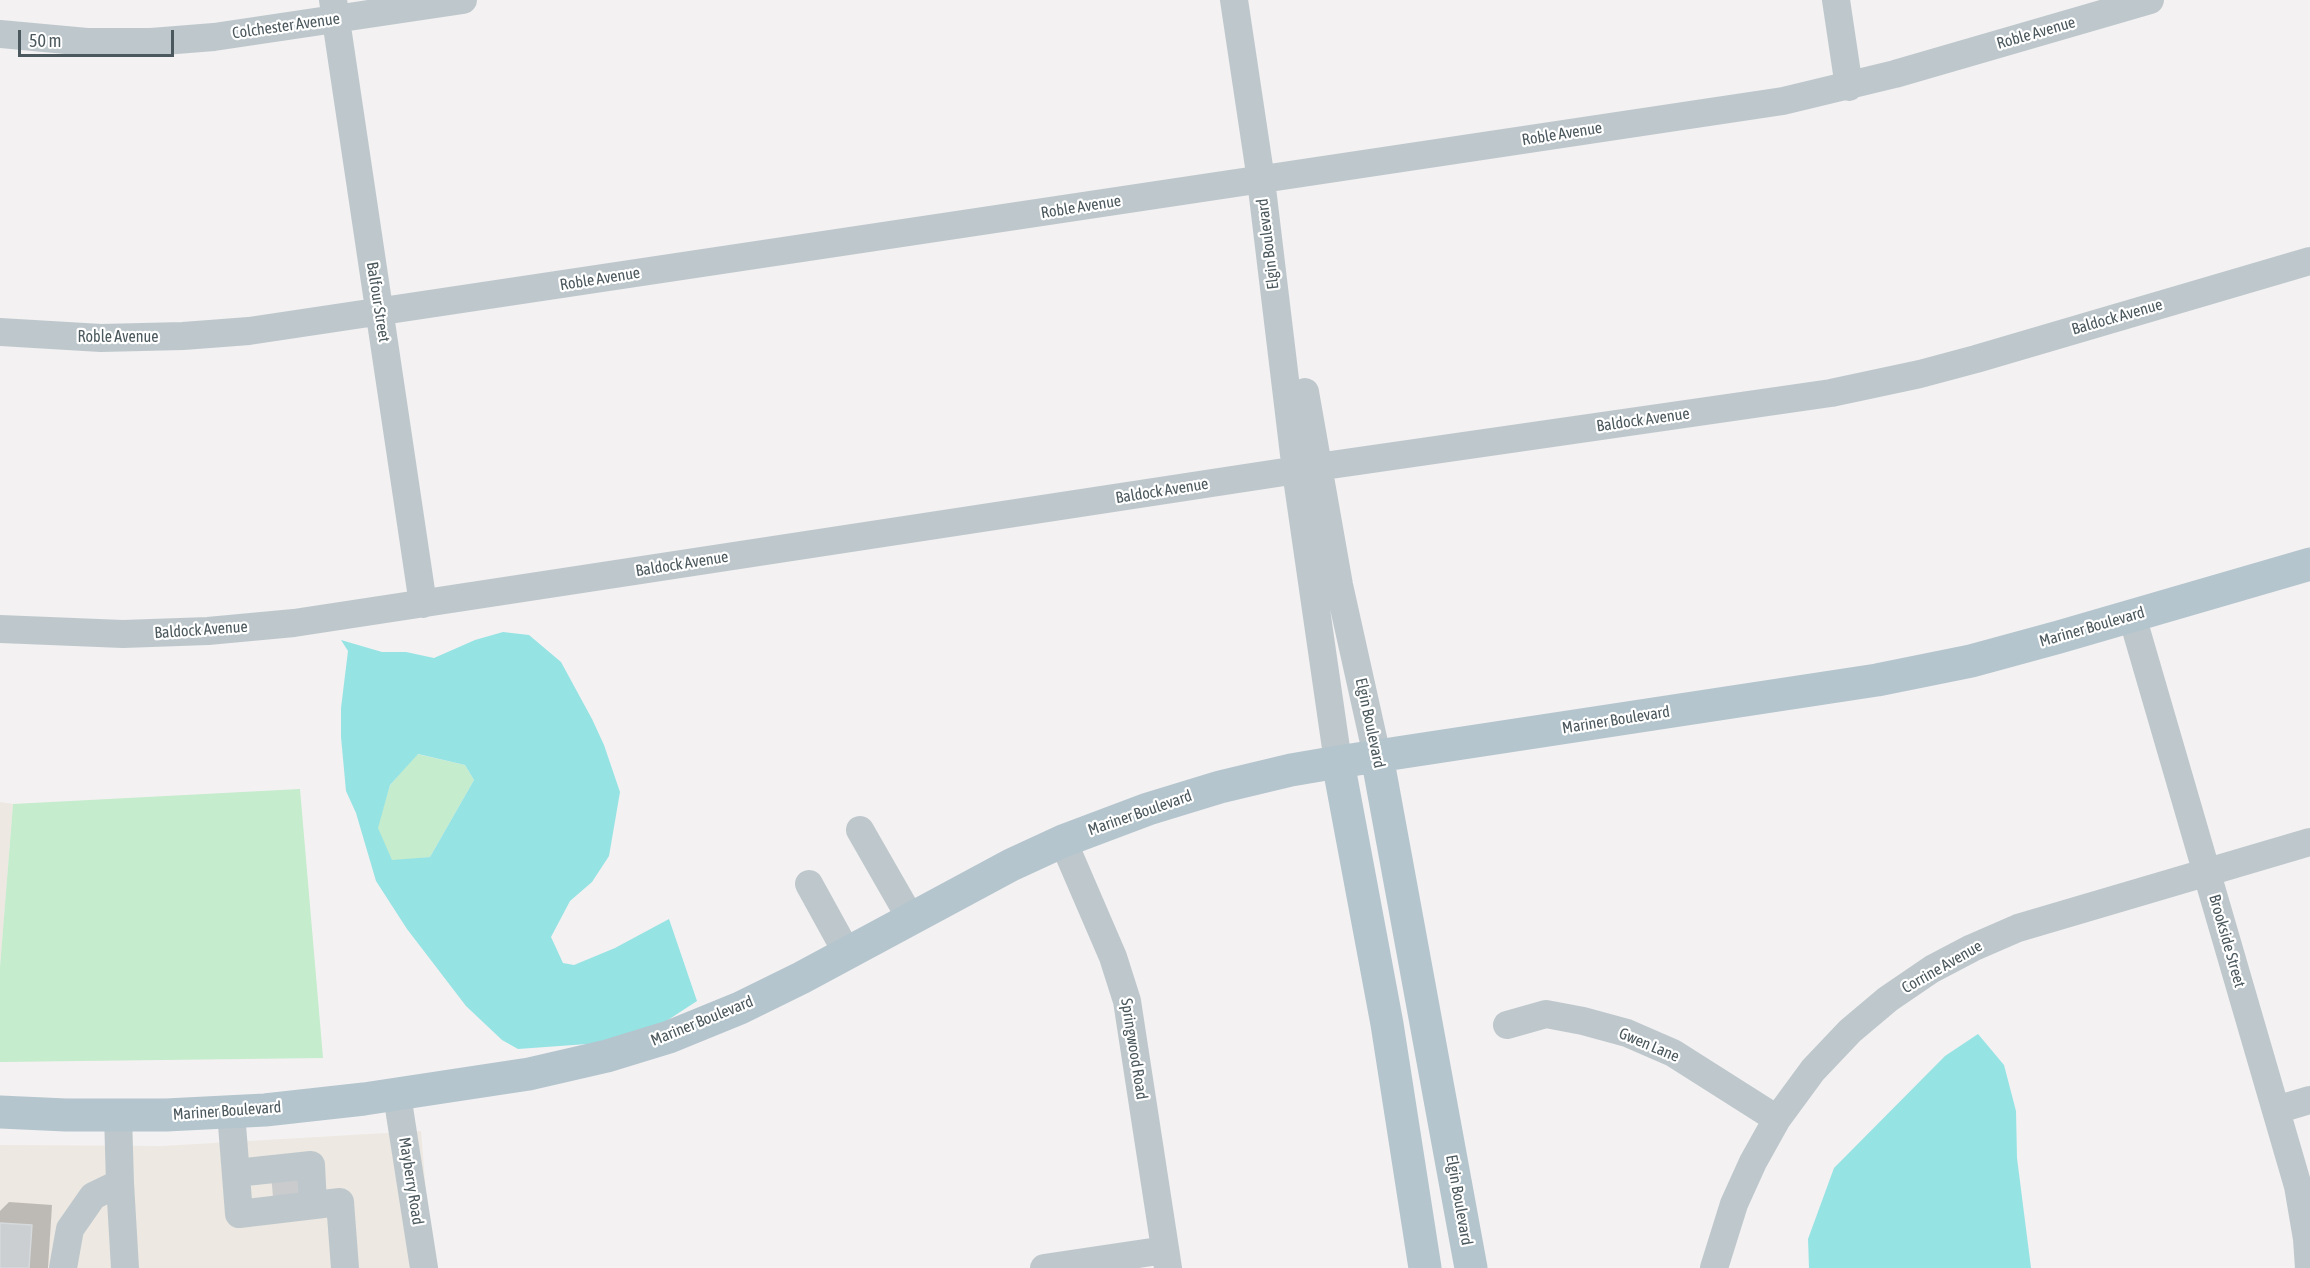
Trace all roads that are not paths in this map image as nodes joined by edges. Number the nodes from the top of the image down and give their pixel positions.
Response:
1 (463, 0) edge
2 (1234, 0) edge
3 (1836, 0) edge
4 (2150, 0) edge
5 (334, 10) edge
6 (0, 34) edge
7 (1849, 87) junction
8 (1261, 180) junction
9 (2310, 261) edge
10 (380, 312) junction
11 (0, 332) edge
12 (1307, 469) junction
13 (2310, 564) edge
14 (423, 604) junction
15 (2132, 616) junction
16 (0, 629) edge
17 (1377, 756) junction
18 (1338, 762) junction
19 (860, 830) dead end
20 (1063, 841) junction
21 (2310, 842) edge
22 (2207, 872) junction
23 (809, 884) dead end
24 (910, 919) junction
25 (847, 953) junction
26 (1507, 1025) dead end
27 (397, 1095) junction
28 (2310, 1100) edge
29 (2276, 1110) junction
30 (0, 1112) edge
31 (231, 1112) junction
32 (118, 1115) junction
33 (1777, 1119) junction
34 (236, 1173) junction
35 (120, 1183) junction
36 (292, 1190) junction
37 (1166, 1259) edge
38 (419, 1267) edge
39 (63, 1268) edge
40 (125, 1268) edge
41 (345, 1268) edge
42 (1044, 1268) edge
43 (1425, 1268) edge
44 (1471, 1268) edge
45 (1714, 1268) edge
46 (2308, 1268) edge

1 - 5 street, Colchester Avenue
2 - 8 street, Elgin Boulevard
3 - 7 street
4 - 7 street, Roble Avenue
5 - 6 street, Colchester Avenue
5 - 10 street, Balfour Street
7 - 8 street, Roble Avenue
8 - 10 street, Roble Avenue
8 - 12 street, Elgin Boulevard
9 - 12 street, Baldock Avenue
10 - 11 street, Roble Avenue
10 - 14 street, Balfour Street
12 - 14 street, Baldock Avenue
12 - 17 street, Elgin Boulevard
12 - 18 street, Elgin Boulevard
13 - 15 main road, Mariner Boulevard
14 - 16 street, Baldock Avenue
15 - 17 main road, Mariner Boulevard
15 - 22 street, Brookside Street
17 - 18 main road, Mariner Boulevard
17 - 44 main road, Elgin Boulevard
18 - 20 main road, Mariner Boulevard
18 - 43 main road, Elgin Boulevard
19 - 24 street
20 - 24 main road, Mariner Boulevard
20 - 37 street, Springwood Road
21 - 22 street, Corrine Avenue
22 - 29 street, Brookside Street
22 - 33 street, Corrine Avenue
23 - 25 street
24 - 25 main road, Mariner Boulevard
25 - 27 main road, Mariner Boulevard
26 - 33 street, Gwen Lane
27 - 31 main road, Mariner Boulevard
27 - 38 street, Mayberry Road
28 - 29 street
29 - 46 street, Brookside Street
30 - 32 main road, Mariner Boulevard
31 - 32 main road, Mariner Boulevard
31 - 34 street
32 - 35 street
33 - 45 street, Corrine Avenue
34 - 36 street
34 - 36 street
35 - 39 street
35 - 40 street
36 - 41 street
37 - 42 street

